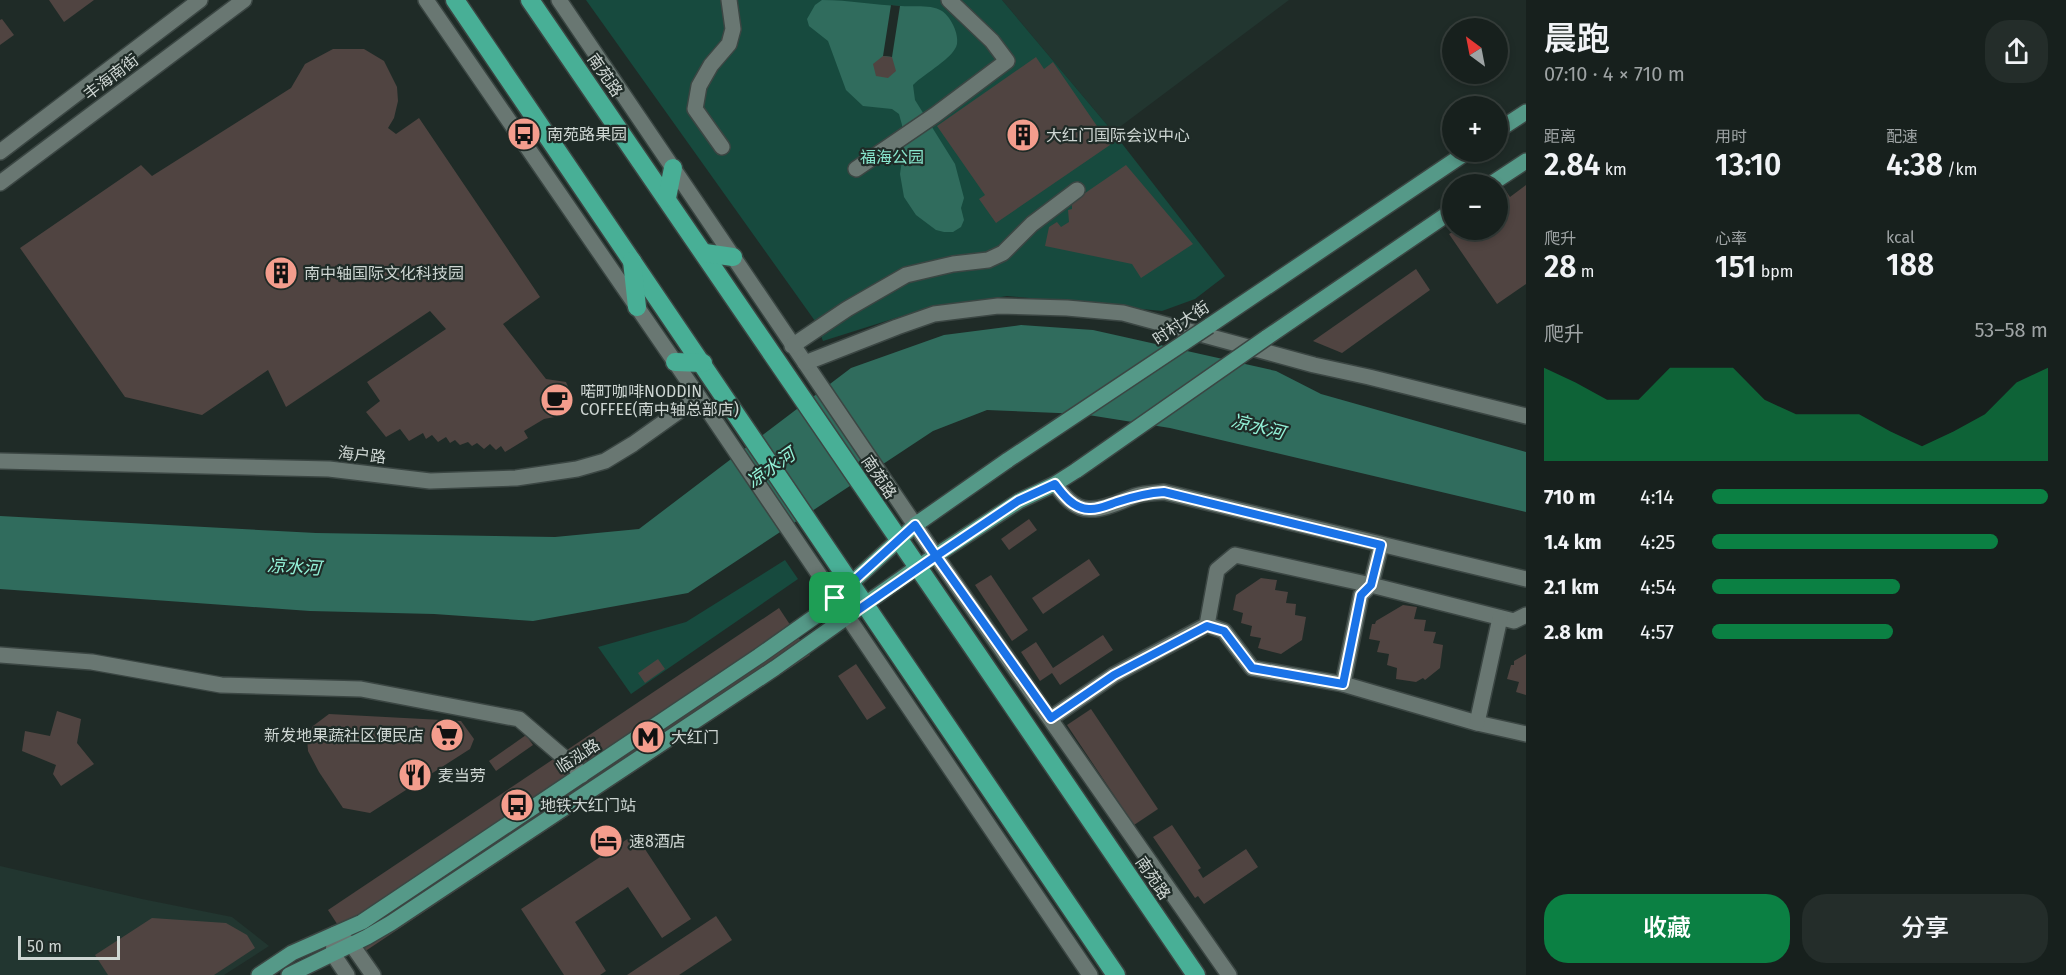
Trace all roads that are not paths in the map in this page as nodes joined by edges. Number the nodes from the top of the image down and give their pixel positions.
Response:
1 (200, 0) edge
2 (244, 0) edge
3 (426, 0) edge
4 (455, 0) edge
5 (530, 0) edge
6 (559, 0) edge
7 (729, 0) edge
8 (950, 0) edge
9 (1526, 112) edge
10 (1508, 124) edge
11 (722, 147) dead end
12 (0, 152) edge
13 (1526, 161) edge
14 (1452, 162) edge
15 (673, 168) junction
16 (856, 168) dead end
17 (1506, 174) edge
18 (0, 183) edge
19 (1077, 190) dead end
20 (667, 198) junction
21 (1442, 218) edge
22 (705, 253) junction
23 (733, 258) junction
24 (632, 259) junction
25 (637, 307) junction
26 (792, 346) junction
27 (675, 362) junction
28 (703, 363) junction
29 (805, 363) junction
30 (699, 397) junction
31 (1526, 416) edge
32 (0, 461) edge
33 (1055, 484) junction
34 (915, 525) junction
35 (899, 541) junction
36 (1381, 545) junction
37 (936, 556) junction
38 (918, 568) junction
39 (1526, 579) edge
40 (852, 584) junction
41 (1371, 585) junction
42 (835, 598) junction
43 (866, 604) junction
44 (1526, 615) edge
45 (848, 617) junction
46 (1500, 618) junction
47 (1207, 626) junction
48 (0, 655) edge
49 (1343, 684) junction
50 (1051, 718) junction
51 (1477, 723) junction
52 (1526, 734) edge
53 (582, 775) junction
54 (335, 934) junction
55 (352, 945) junction
56 (333, 954) junction
57 (260, 975) edge
58 (289, 975) edge
59 (348, 975) edge
60 (372, 975) edge
61 (1090, 975) edge
62 (1116, 975) edge
63 (1196, 975) edge
64 (1229, 975) edge

1 - 12 street, 丰海南街
2 - 18 street, 丰海南街
3 - 25 street
4 - 24 highway
5 - 20 highway, 南苑路
6 - 15 street
7 - 11 street
8 - 16 street
9 - 10 main road
13 - 17 main road
14 - 34 main road, 时村大街, bridge
15 - 20 highway
15 - 23 street
19 - 26 street
20 - 22 highway, 南苑路
21 - 33 main road, bridge
22 - 23 highway
22 - 35 highway, 南苑路
23 - 26 street
24 - 25 highway
24 - 28 highway
25 - 27 street
26 - 29 street
27 - 28 highway
27 - 30 street
28 - 40 highway
29 - 31 street
29 - 34 street
30 - 32 street, 海户路
30 - 42 street
33 - 36 street
33 - 37 main road
34 - 35 main road, 时村大街
34 - 37 street
35 - 38 highway, 南苑路
35 - 40 main road, 临泓路
36 - 39 street
36 - 41 street
37 - 38 main road
37 - 50 street
38 - 43 main road
38 - 63 highway, 南苑路
40 - 42 main road, 临泓路
40 - 43 highway
41 - 46 street
41 - 47 street
41 - 49 street
42 - 45 street
42 - 53 main road, 临泓路
43 - 45 main road
43 - 62 highway
44 - 46 street
45 - 55 main road
45 - 61 street
46 - 51 street
47 - 49 street
47 - 50 street
48 - 53 street
49 - 51 street
50 - 64 street
51 - 52 street
53 - 54 main road, 临泓路
54 - 55 street
54 - 56 street
54 - 57 main road, 临泓路
55 - 56 main road
55 - 60 street
56 - 58 main road
56 - 59 street

